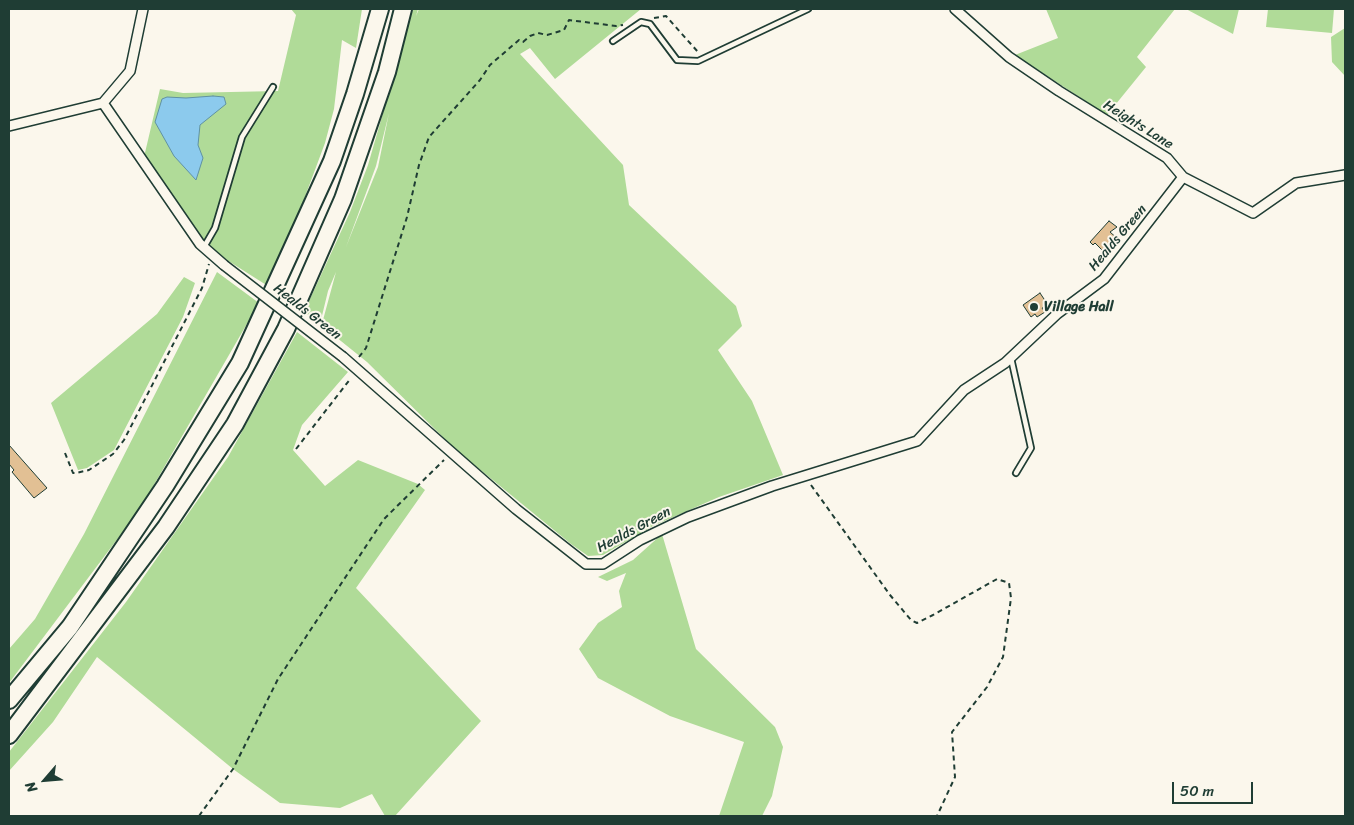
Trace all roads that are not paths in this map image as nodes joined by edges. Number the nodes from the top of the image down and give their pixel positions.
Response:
1 (143, 9) edge
2 (380, 9) edge
3 (403, 9) edge
4 (808, 9) edge
5 (955, 9) edge
6 (613, 41) dead end
7 (273, 87) dead end
8 (103, 103) junction
9 (9, 126) edge
10 (1345, 175) edge
11 (1183, 177) junction
12 (204, 247) junction
13 (1011, 357) junction
14 (1016, 473) dead end
15 (9, 700) edge
16 (9, 735) edge

1 - 8 street
2 - 15 highway
3 - 16 highway
4 - 6 lane
5 - 11 street, Heights Lane
7 - 12 lane
8 - 9 street
8 - 12 street, Healds Green
10 - 11 street, Heights Lane
11 - 13 street, Healds Green
12 - 13 street, Healds Green, bridge
13 - 14 lane

